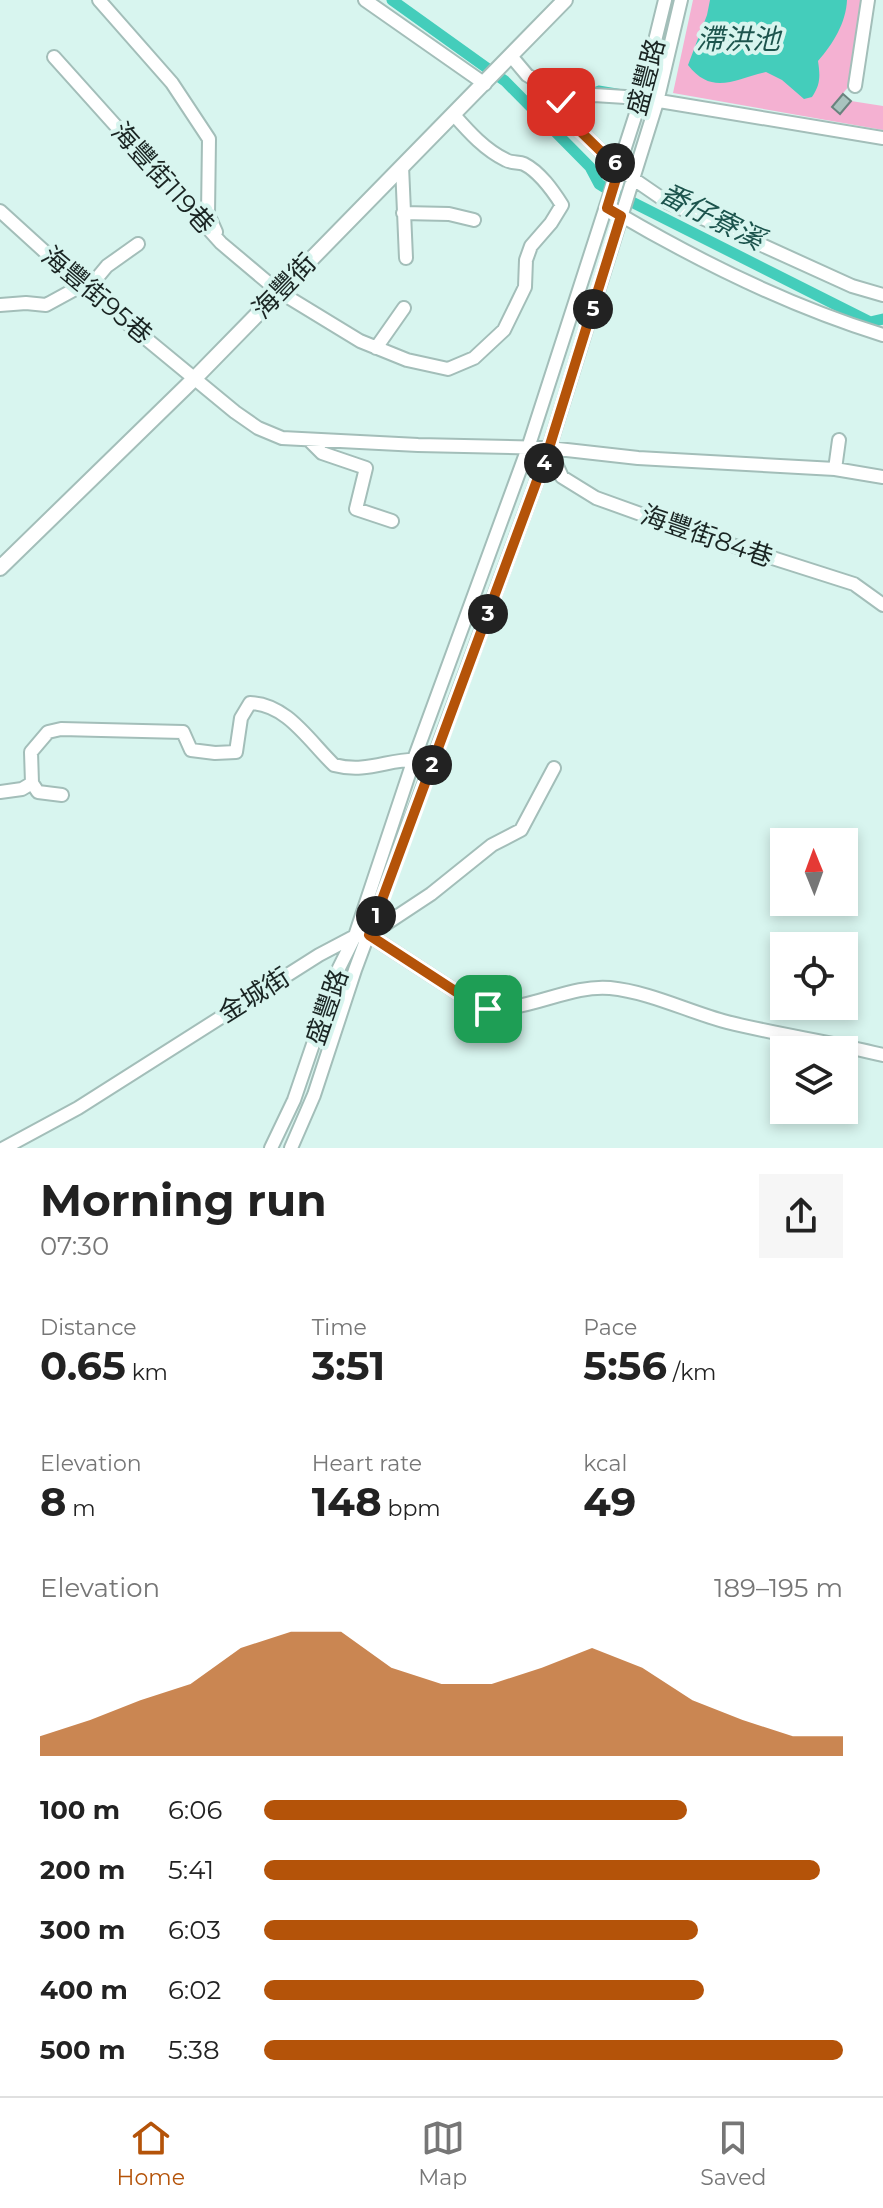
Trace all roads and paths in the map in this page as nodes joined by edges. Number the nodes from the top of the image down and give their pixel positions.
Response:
1 (99, 0) edge
2 (365, 0) edge
3 (565, 0) edge
4 (665, 0) edge
5 (681, 0) edge
6 (868, 0) edge
7 (54, 57) dead end
8 (509, 59) junction
9 (485, 84) junction
10 (855, 86) dead end
11 (641, 98) junction
12 (561, 102) junction
13 (657, 102) junction
14 (454, 115) junction
15 (883, 138) edge
16 (402, 166) junction
17 (619, 169) junction
18 (633, 177) junction
19 (607, 208) junction
20 (0, 211) edge
21 (403, 213) junction
22 (621, 216) junction
23 (474, 220) dead end
24 (221, 243) junction
25 (138, 244) dead end
26 (406, 258) dead end
27 (87, 290) junction
28 (278, 291) junction
29 (883, 295) edge
30 (0, 305) edge
31 (404, 308) dead end
32 (883, 335) edge
33 (376, 348) junction
34 (196, 377) junction
35 (309, 440) junction
36 (839, 440) dead end
37 (528, 448) junction
38 (549, 448) junction
39 (835, 469) junction
40 (883, 477) edge
41 (392, 521) dead end
42 (0, 568) edge
43 (883, 605) edge
44 (414, 759) junction
45 (433, 764) junction
46 (554, 768) dead end
47 (32, 783) junction
48 (0, 792) edge
49 (62, 795) dead end
50 (369, 935) junction
51 (355, 936) junction
52 (883, 1055) edge
53 (4, 1148) edge
54 (271, 1148) edge
55 (291, 1148) edge

1 - 24 street
2 - 9 street
3 - 8 main road, 海豐街
4 - 11 street, 盛豐路
5 - 13 street, 盛豐路
6 - 10 street
7 - 24 street, 海豐街119巷
8 - 9 main road, 海豐街
8 - 12 street
9 - 14 main road, 海豐街
11 - 12 street
11 - 13 street
11 - 17 street, 盛豐路
12 - 17 street
13 - 15 street
13 - 18 street, 盛豐路
14 - 16 main road, 海豐街
14 - 33 street, 海豐街119巷
16 - 21 street
16 - 28 main road, 海豐街
17 - 18 street
17 - 19 street, 盛豐路
18 - 22 street, 盛豐路
18 - 29 street
19 - 22 street
19 - 37 street, 盛豐路
20 - 27 street, 海豐街95巷
21 - 23 street
21 - 26 street
22 - 32 street
22 - 38 street, 盛豐路
24 - 28 street, 海豐街119巷
25 - 27 street
27 - 30 street
27 - 34 street, 海豐街95巷
28 - 33 street, 海豐街119巷
28 - 34 main road, 海豐街
31 - 33 street
34 - 35 street
34 - 42 main road, 海豐街
35 - 37 street
35 - 41 street
36 - 39 street
37 - 38 street
37 - 44 street, 盛豐路
38 - 39 street
38 - 43 street, 海豐街84巷
38 - 45 street, 盛豐路
39 - 40 street
44 - 45 street
44 - 47 street
44 - 51 street, 盛豐路
45 - 50 street, 盛豐路
46 - 50 street
47 - 48 street
47 - 49 street
50 - 51 street, 金城街
50 - 52 street
50 - 55 street, 盛豐路
51 - 53 street, 金城街
51 - 54 street, 盛豐路

